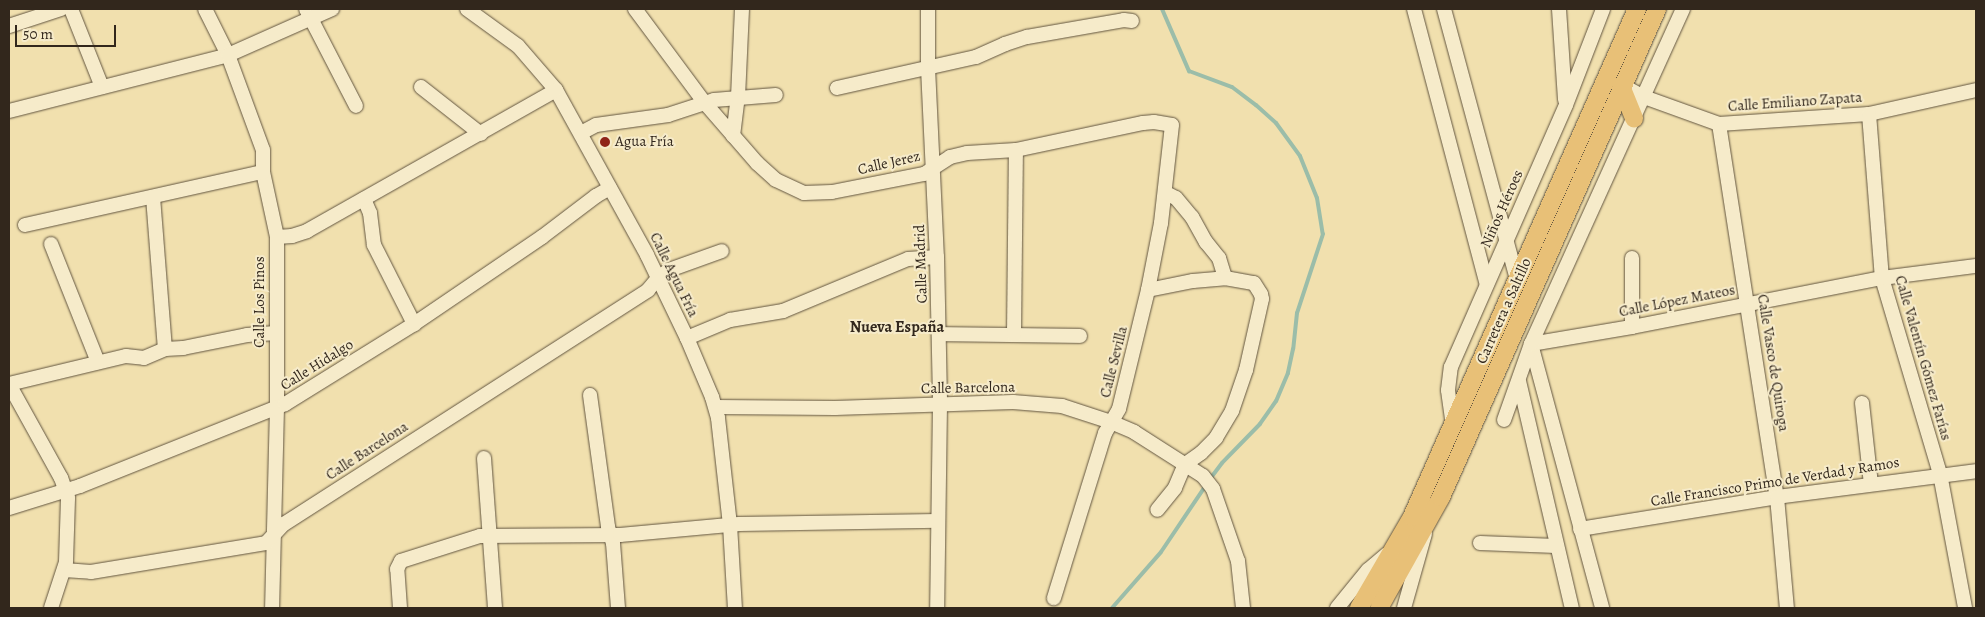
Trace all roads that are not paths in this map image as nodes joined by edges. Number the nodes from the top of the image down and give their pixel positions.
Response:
1 (61, 9) edge
2 (71, 9) edge
3 (205, 9) edge
4 (332, 9) edge
5 (467, 9) edge
6 (635, 9) edge
7 (742, 9) edge
8 (928, 9) edge
9 (1414, 9) edge
10 (1444, 9) edge
11 (1559, 9) edge
12 (1603, 9) edge
13 (1637, 9) edge
14 (1656, 9) edge
15 (1683, 9) edge
16 (309, 14) edge
17 (1132, 21) dead end
18 (9, 26) edge
19 (228, 56) junction
20 (928, 68) junction
21 (1622, 86) junction
22 (102, 87) junction
23 (421, 87) dead end
24 (837, 88) dead end
25 (556, 90) junction
26 (1976, 90) edge
27 (776, 95) dead end
28 (738, 97) junction
29 (1644, 97) junction
30 (704, 102) junction
31 (1566, 105) junction
32 (356, 106) dead end
33 (9, 111) edge
34 (1869, 114) junction
35 (1634, 119) junction
36 (1719, 124) junction
37 (1172, 125) joint
38 (580, 133) junction
39 (481, 134) junction
40 (733, 136) junction
41 (1016, 150) junction
42 (934, 168) junction
43 (263, 172) junction
44 (610, 188) junction
45 (1166, 193) junction
46 (153, 197) junction
47 (364, 199) junction
48 (25, 225) dead end
49 (277, 237) junction
50 (1506, 240) junction
51 (51, 244) dead end
52 (722, 251) dead end
53 (937, 257) junction
54 (1632, 258) dead end
55 (1976, 266) edge
56 (658, 278) junction
57 (1225, 278) junction
58 (1882, 278) junction
59 (1517, 280) junction
60 (1487, 285) junction
61 (1148, 290) junction
62 (1747, 304) junction
63 (414, 324) junction
64 (1632, 327) junction
65 (276, 334) junction
66 (939, 334) junction
67 (1014, 335) junction
68 (1080, 336) dead end
69 (687, 338) junction
70 (1531, 344) junction
71 (165, 349) junction
72 (98, 362) junction
73 (1519, 381) junction
74 (11, 392) edge
75 (590, 395) dead end
76 (1862, 403) dead end
77 (940, 404) junction
78 (277, 407) junction
79 (716, 407) junction
80 (1504, 420) dead end
81 (1111, 422) junction
82 (1453, 426) junction
83 (484, 458) dead end
84 (1185, 464) junction
85 (1976, 471) edge
86 (1940, 474) junction
87 (1871, 484) junction
88 (66, 490) junction
89 (1777, 497) junction
90 (9, 508) edge
91 (1157, 510) dead end
92 (938, 521) junction
93 (730, 525) junction
94 (1427, 525) junction
95 (1580, 529) junction
96 (274, 535) junction
97 (491, 535) junction
98 (610, 535) junction
99 (1480, 543) dead end
100 (1556, 546) junction
101 (1396, 547) junction
102 (64, 570) junction
103 (1054, 598) dead end
104 (51, 608) edge
105 (272, 608) edge
106 (400, 608) edge
107 (495, 608) edge
108 (618, 608) edge
109 (736, 608) edge
110 (937, 608) edge
111 (1243, 608) edge
112 (1337, 608) edge
113 (1359, 608) edge
114 (1379, 608) edge
115 (1404, 608) edge
116 (1572, 608) edge
117 (1602, 608) edge
118 (1787, 608) edge
119 (1965, 608) edge

1 - 18 street
2 - 22 street
3 - 19 street, Calle Los Pinos
4 - 16 street
5 - 25 street, Calle Agua Fría
6 - 30 street, Calle Jerez
7 - 28 street
8 - 20 street, Calle Madrid
9 - 60 street
10 - 50 street
11 - 31 street
12 - 31 street, Niños Héroes
13 - 59 main road, Carretera a Saltillo
14 - 21 main road, Carretera a Saltillo
15 - 29 street
16 - 19 street
16 - 32 street
17 - 20 street
19 - 22 street
19 - 43 street, Calle Los Pinos
20 - 24 street
20 - 42 street, Calle Madrid
21 - 29 street, Calle Emiliano Zapata
21 - 35 main road
21 - 94 main road, Carretera a Saltillo
22 - 33 street
23 - 39 street
25 - 38 street, Calle Agua Fría
25 - 39 street
26 - 34 street, Calle Emiliano Zapata
27 - 28 street
28 - 30 street
28 - 40 street
29 - 35 street
29 - 36 street, Calle Emiliano Zapata
30 - 38 street
30 - 40 street, Calle Jerez
31 - 50 street, Niños Héroes
34 - 36 street, Calle Emiliano Zapata
34 - 58 street, Calle Valentín Gómez Farías
35 - 70 street
36 - 62 street, Calle Vasco de Quiroga
37 - 41 street, Calle Jerez
37 - 45 street, Calle Sevilla
38 - 44 street, Calle Agua Fría
39 - 47 street
40 - 42 street, Calle Jerez
41 - 42 street, Calle Jerez
41 - 67 street
42 - 53 street, Calle Madrid
43 - 46 street
43 - 49 street, Calle Los Pinos
44 - 56 street, Calle Agua Fría
44 - 63 street, Calle Hidalgo
45 - 57 street
45 - 61 street, Calle Sevilla
46 - 48 street
46 - 71 street
47 - 49 street
47 - 63 street
49 - 65 street, Calle Los Pinos
50 - 59 street
50 - 60 street, Niños Héroes
51 - 72 street
52 - 56 street, Calle Barcelona
53 - 66 street, Calle Madrid
53 - 69 street
54 - 64 street
55 - 58 street, Calle López Mateos
56 - 69 street, Calle Agua Fría
56 - 96 street, Calle Barcelona
57 - 61 street
57 - 84 street
58 - 62 street, Calle López Mateos
58 - 86 street, Calle Valentín Gómez Farías
59 - 82 main road, Carretera a Saltillo
60 - 82 street, Niños Héroes
61 - 81 street, Calle Sevilla
62 - 64 street, Calle López Mateos
62 - 89 street, Calle Vasco de Quiroga
63 - 78 street, Calle Hidalgo
64 - 70 street, Calle López Mateos
65 - 71 street
65 - 78 street, Calle Los Pinos
66 - 67 street
66 - 77 street, Calle Madrid
67 - 68 street
69 - 79 street, Calle Agua Fría
70 - 73 street
70 - 95 street
71 - 72 street
72 - 74 street
73 - 80 street
73 - 100 street
74 - 88 street
75 - 98 street
76 - 87 street
77 - 79 street, Calle Barcelona
77 - 81 street, Calle Barcelona
77 - 92 street, Calle Madrid
78 - 88 street, Calle Hidalgo
78 - 96 street, Calle Los Pinos
79 - 93 street, Calle Agua Fría
81 - 84 street, Calle Barcelona
81 - 103 street, Calle Sevilla
82 - 101 main road, Carretera a Saltillo
83 - 97 street
84 - 91 street
84 - 111 street, Calle Barcelona
85 - 86 street, Calle Francisco Primo de Verdad y Ramos
86 - 87 street, Calle Francisco Primo de Verdad y Ramos
86 - 119 street, Calle Valentín Gómez Farías
87 - 89 street, Calle Francisco Primo de Verdad y Ramos
88 - 90 street, Calle Hidalgo
88 - 102 street
89 - 95 street, Calle Francisco Primo de Verdad y Ramos
89 - 118 street, Calle Vasco de Quiroga
92 - 93 street
92 - 110 street, Calle Madrid
93 - 98 street
93 - 109 street, Calle Agua Fría
94 - 114 main road, Carretera a Saltillo
94 - 115 street
95 - 117 street
96 - 102 street, Calle Barcelona
96 - 105 street, Calle Los Pinos
97 - 98 street
97 - 106 street
97 - 107 street
98 - 108 street
99 - 100 street
100 - 116 street
101 - 112 street
101 - 113 main road, Carretera a Saltillo
102 - 104 street

